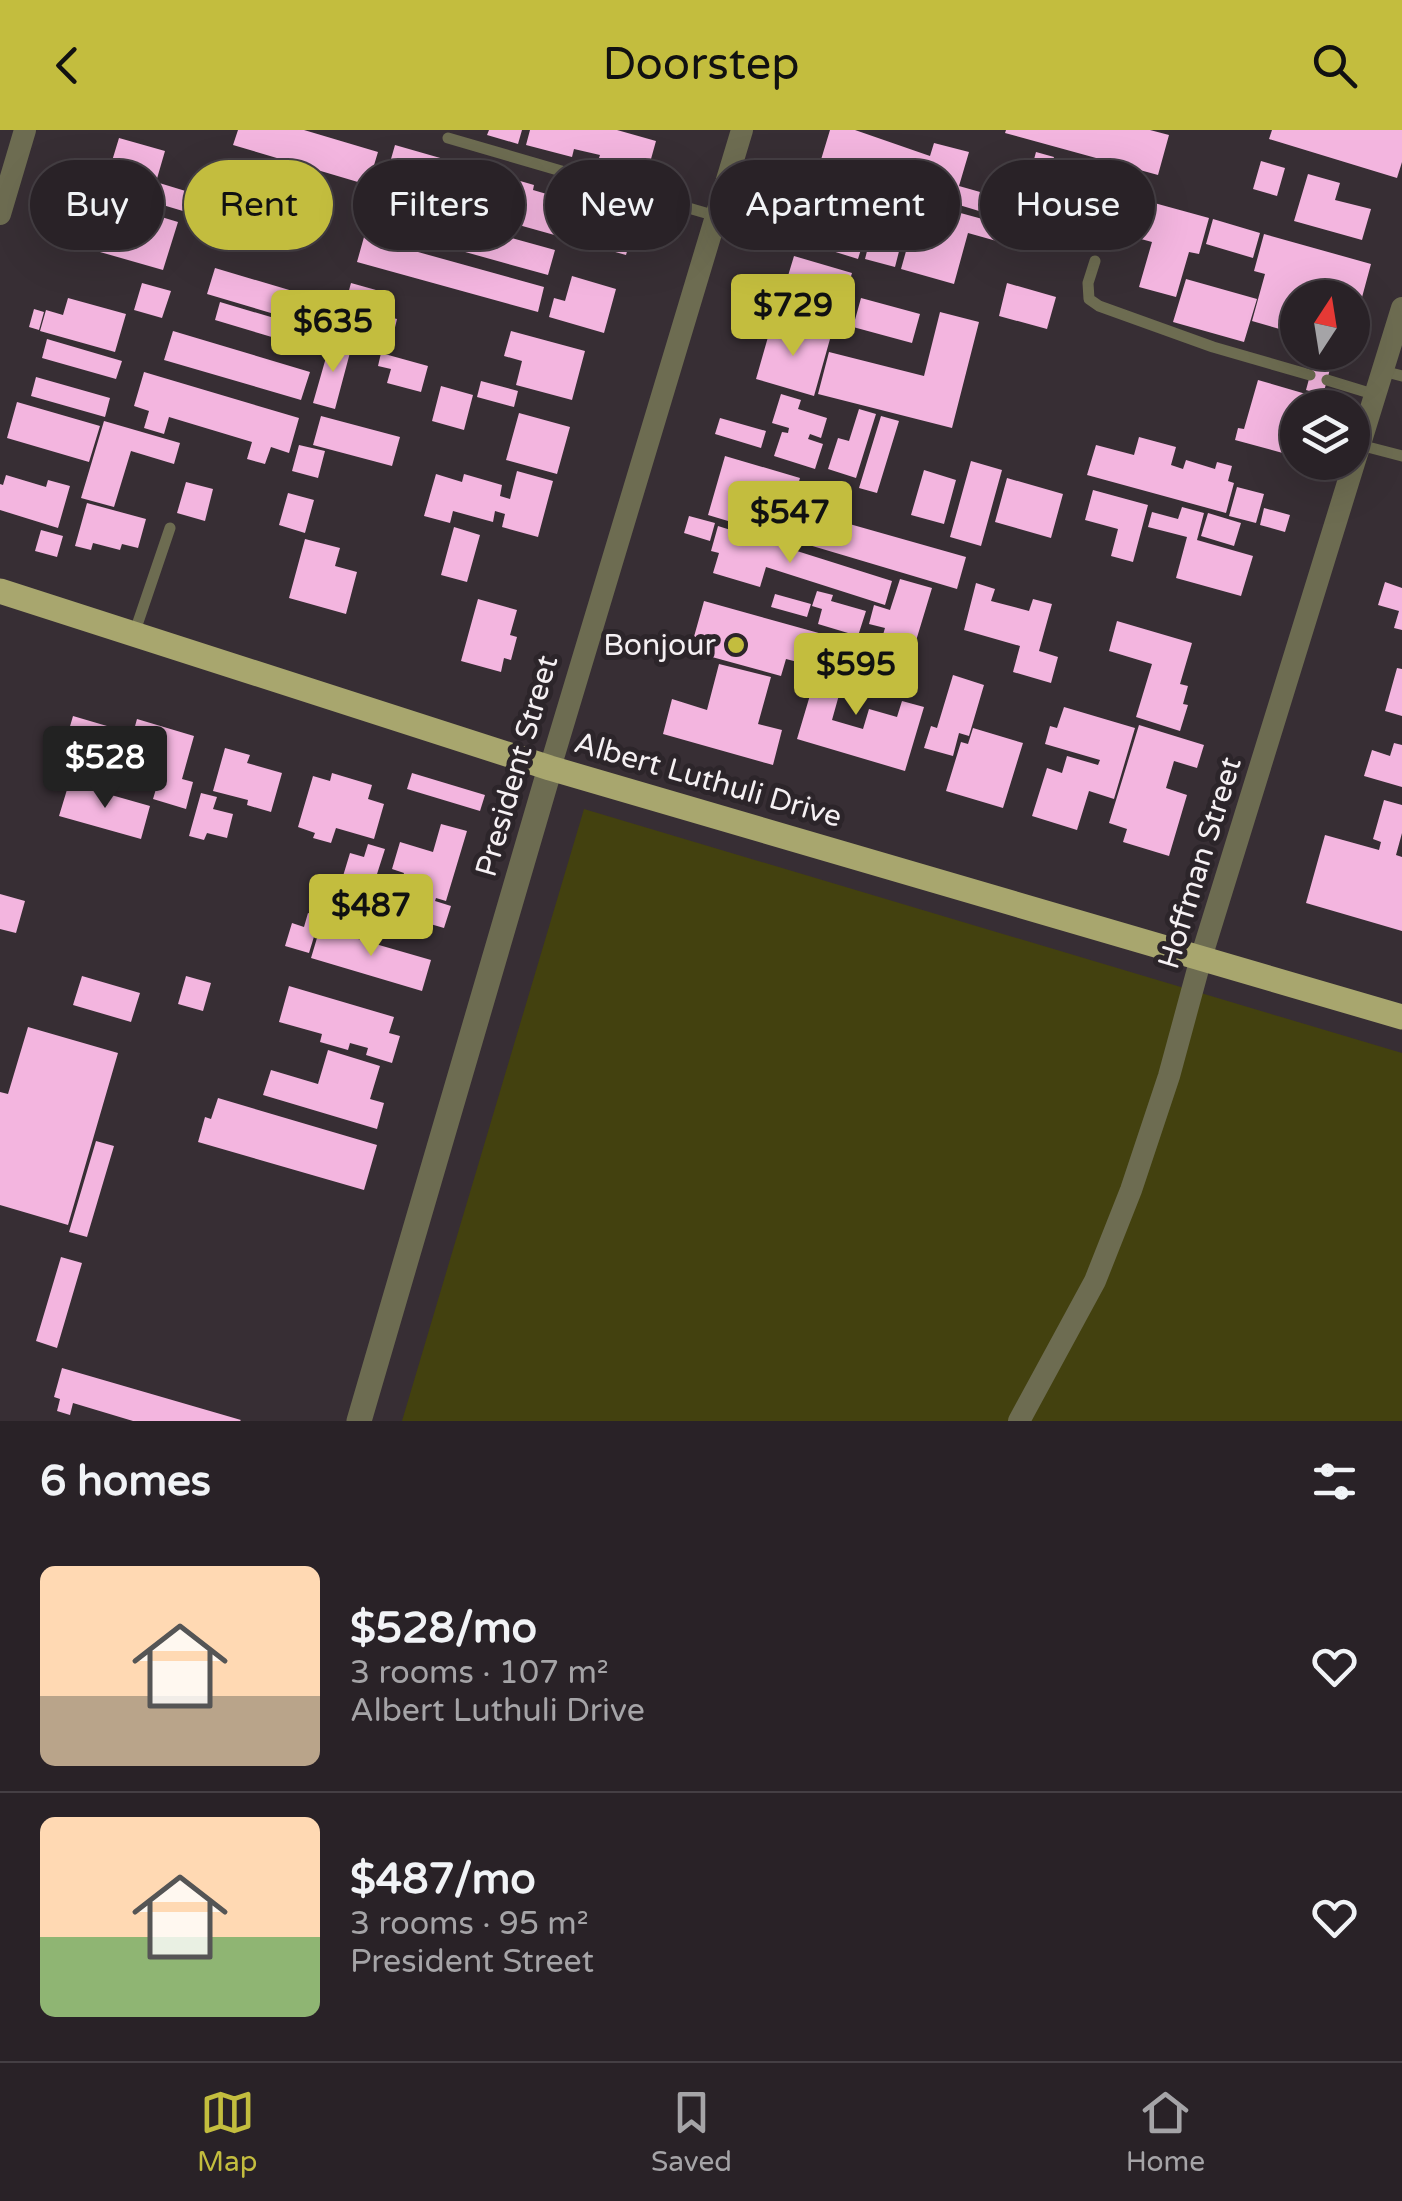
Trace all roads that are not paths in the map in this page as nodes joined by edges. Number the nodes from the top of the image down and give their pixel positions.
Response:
1 (25, 130) edge
2 (742, 130) edge
3 (448, 138) dead end
4 (733, 160) edge
5 (0, 214) edge
6 (710, 214) edge
7 (710, 236) edge
8 (1095, 261) dead end
9 (1402, 308) edge
10 (1392, 373) edge
11 (1310, 376) dead end
12 (1327, 380) dead end
13 (1376, 395) junction
14 (1370, 414) edge
15 (1370, 448) edge
16 (1402, 456) edge
17 (1349, 480) edge
18 (170, 528) dead end
19 (0, 591) edge
20 (134, 634) junction
21 (550, 768) junction
22 (1201, 958) junction
23 (1402, 1017) edge
24 (359, 1421) edge
25 (1019, 1421) edge

1 - 5 street
2 - 4 street, President Street
3 - 6 lane
7 - 21 street, President Street
8 - 11 lane
9 - 10 street, Hoffman Street
10 - 13 street, Hoffman Street
12 - 13 lane
13 - 14 street, Hoffman Street
15 - 16 lane
17 - 22 street, Hoffman Street
18 - 20 lane
19 - 20 main road, Albert Luthuli Drive
20 - 21 main road, Albert Luthuli Drive
21 - 22 main road, Albert Luthuli Drive
21 - 24 street, President Street
22 - 23 main road, Albert Luthuli Drive
22 - 25 street, Hoffman Street

